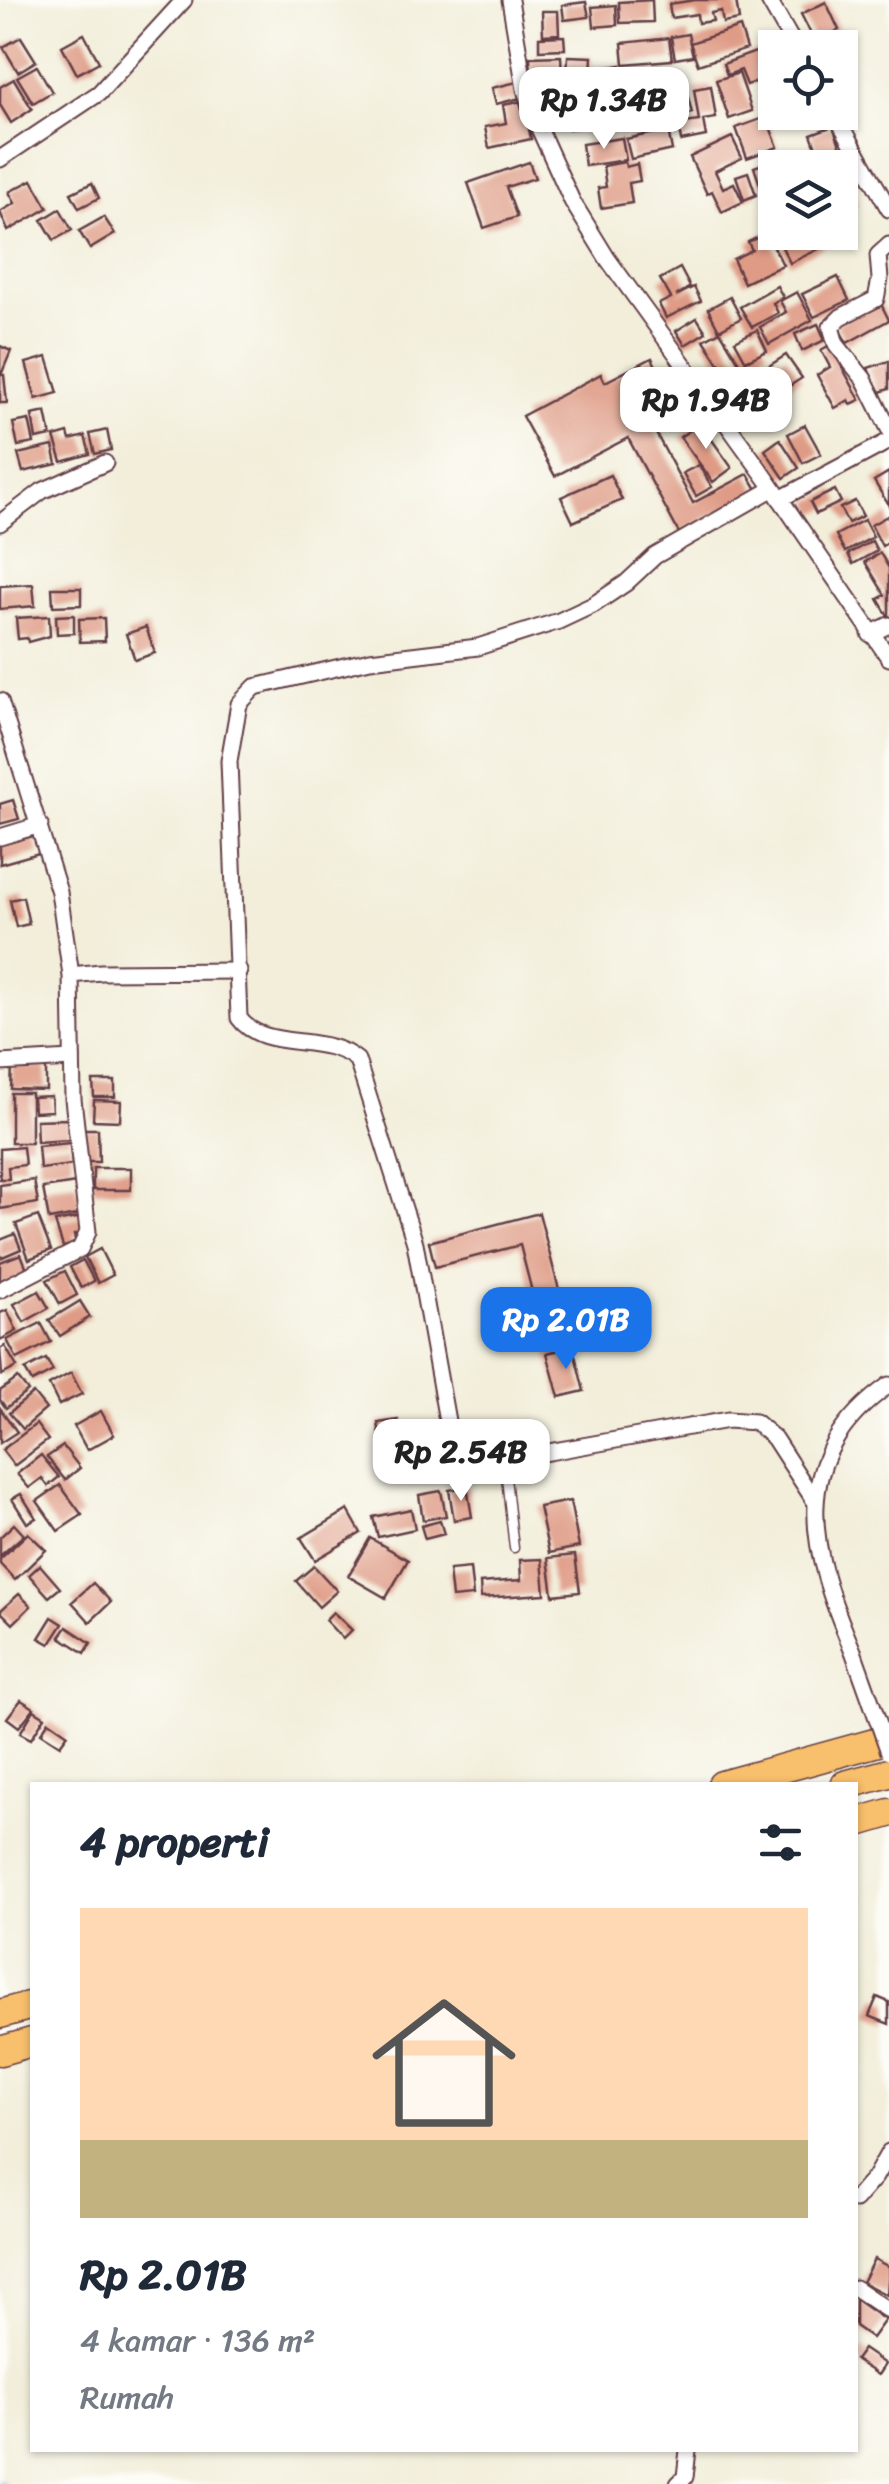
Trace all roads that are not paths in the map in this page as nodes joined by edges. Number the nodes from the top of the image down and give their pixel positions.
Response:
1 (184, 0) edge
2 (510, 0) edge
3 (770, 1) edge
4 (786, 30) edge
5 (844, 130) edge
6 (0, 159) edge
7 (889, 209) edge
8 (889, 245) edge
9 (889, 430) edge
10 (889, 441) edge
11 (105, 463) dead end
12 (776, 494) junction
13 (0, 523) edge
14 (889, 624) edge
15 (870, 634) junction
16 (889, 658) edge
17 (0, 701) edge
18 (40, 825) junction
19 (0, 837) edge
20 (239, 971) junction
21 (71, 976) junction
22 (72, 1059) junction
23 (0, 1062) edge
24 (0, 1290) edge
25 (889, 1385) edge
26 (504, 1460) junction
27 (814, 1500) junction
28 (514, 1548) dead end
29 (889, 1739) edge
30 (889, 1752) edge
31 (889, 1773) edge
32 (733, 1782) edge
33 (856, 1782) edge
34 (889, 1813) edge
35 (858, 1822) edge
36 (889, 1830) edge
37 (858, 1836) edge
38 (30, 2006) edge
39 (0, 2014) edge
40 (30, 2043) edge
41 (0, 2051) edge
42 (889, 2152) edge
43 (858, 2197) edge
44 (858, 2290) edge
45 (889, 2311) edge
46 (688, 2452) edge
47 (678, 2484) edge

1 - 6 street
2 - 12 street
3 - 4 street
5 - 7 street
8 - 9 street
10 - 12 street
11 - 13 street
12 - 15 street
12 - 20 street
14 - 15 street
15 - 16 street
17 - 18 street
18 - 19 street
18 - 21 street
20 - 21 street
20 - 26 street
21 - 22 street
22 - 23 street
22 - 24 street
25 - 27 street
26 - 27 street
26 - 28 lane
27 - 30 street, bridge
29 - 32 highway
31 - 33 highway
34 - 35 highway
36 - 37 highway
38 - 39 highway
40 - 41 highway
42 - 43 street
44 - 45 street
46 - 47 street

